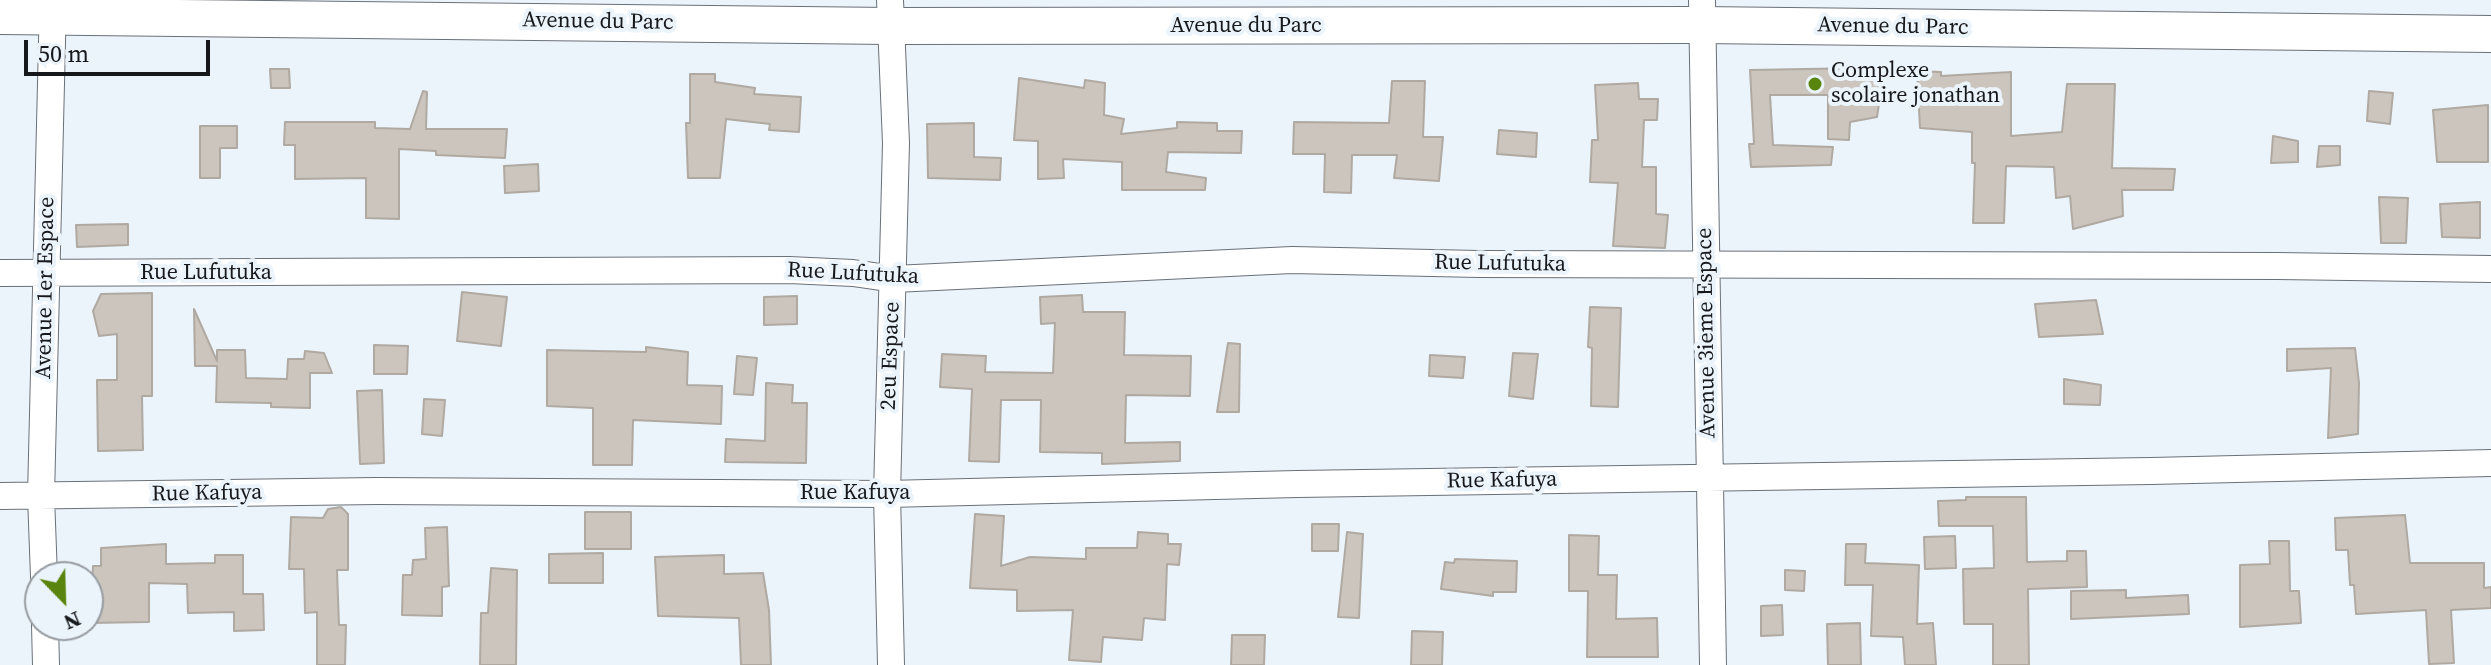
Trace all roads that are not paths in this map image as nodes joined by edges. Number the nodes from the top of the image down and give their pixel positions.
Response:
1 (53, 8) edge
2 (1701, 12) edge
3 (890, 13) edge
4 (0, 16) edge
5 (2491, 34) edge
6 (1706, 266) junction
7 (2491, 269) edge
8 (0, 273) edge
9 (46, 274) junction
10 (894, 279) junction
11 (2491, 463) edge
12 (1709, 478) junction
13 (887, 494) junction
14 (0, 496) edge
15 (41, 496) junction
16 (43, 561) edge
17 (45, 641) edge
18 (46, 665) edge
19 (891, 665) edge
20 (1713, 665) edge

1 - 3 street, Avenue du Parc
1 - 4 street, Avenue du Parc
1 - 9 street, Avenue 1er Espace
2 - 3 street, Avenue du Parc
2 - 5 street, Avenue du Parc
2 - 6 street, Avenue 3ieme Espace
3 - 10 street, 2eu Espace
6 - 7 street, Rue Lufutuka
6 - 10 street, Rue Lufutuka
6 - 12 street, Avenue 3ieme Espace
8 - 9 street, Rue Lufutuka
9 - 10 street, Rue Lufutuka
9 - 15 street, Avenue 1er Espace
10 - 13 street, 2eu Espace
11 - 12 street, Rue Kafuya
12 - 13 street, Rue Kafuya
12 - 20 street, Avenue 3ieme Espace
13 - 15 street, Rue Kafuya
13 - 19 street, 2eu Espace
14 - 15 street, Rue Kafuya
15 - 16 street, Avenue 1er Espace
17 - 18 street

